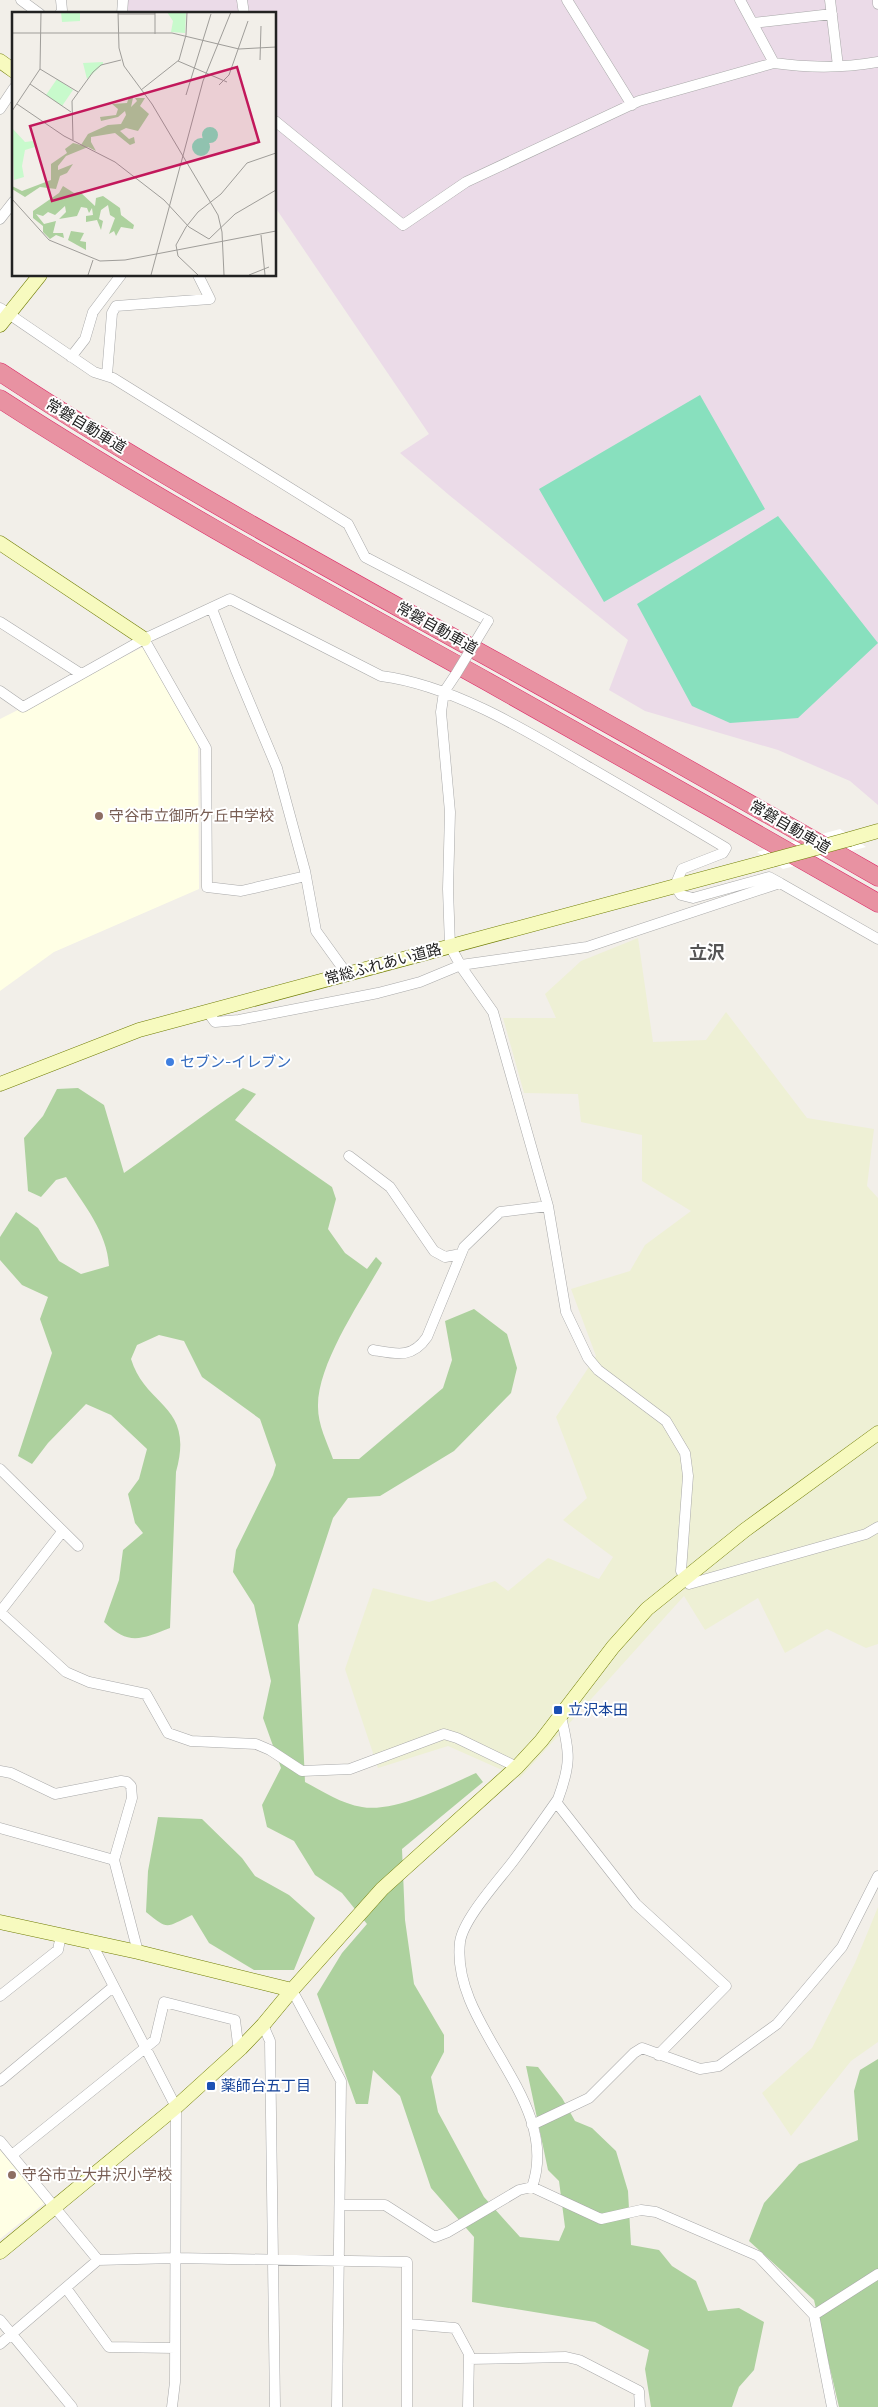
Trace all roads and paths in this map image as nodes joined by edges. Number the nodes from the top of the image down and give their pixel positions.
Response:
1 (21, 0) edge
2 (567, 0) edge
3 (740, 0) edge
4 (830, 0) edge
5 (878, 0) edge
6 (878, 4) edge
7 (37, 12) edge
8 (832, 14) junction
9 (753, 23) junction
10 (0, 61) edge
11 (774, 62) junction
12 (878, 62) edge
13 (838, 66) junction
14 (12, 70) edge
15 (12, 91) edge
16 (632, 105) junction
17 (0, 109) edge
18 (276, 122) edge
19 (12, 204) edge
20 (0, 220) edge
21 (39, 276) edge
22 (120, 276) edge
23 (198, 276) edge
24 (3, 315) edge
25 (71, 357) junction
26 (0, 372) edge
27 (107, 375) junction
28 (0, 399) edge
29 (0, 543) edge
30 (212, 608) junction
31 (0, 622) edge
32 (144, 639) junction
33 (81, 674) junction
34 (0, 691) edge
35 (444, 692) junction
36 (878, 831) edge
37 (306, 876) junction
38 (878, 877) edge
39 (780, 883) junction
40 (676, 886) junction
41 (878, 903) edge
42 (878, 939) edge
43 (450, 946) junction
44 (460, 964) junction
45 (347, 974) junction
46 (207, 1011) junction
47 (0, 1084) edge
48 (349, 1156) dead end
49 (548, 1206) junction
50 (461, 1254) junction
51 (373, 1350) dead end
52 (878, 1433) edge
53 (0, 1469) edge
54 (878, 1527) edge
55 (62, 1532) junction
56 (78, 1546) dead end
57 (685, 1578) junction
58 (0, 1612) edge
59 (561, 1718) junction
60 (516, 1767) junction
61 (0, 1771) edge
62 (556, 1802) junction
63 (0, 1828) edge
64 (114, 1860) junction
65 (878, 1876) edge
66 (0, 1922) edge
67 (61, 1935) junction
68 (92, 1942) junction
69 (138, 1952) junction
70 (113, 1987) junction
71 (292, 1990) junction
72 (0, 1996) edge
73 (264, 2025) junction
74 (147, 2047) junction
75 (241, 2048) junction
76 (658, 2055) junction
77 (0, 2081) edge
78 (176, 2107) junction
79 (532, 2125) junction
80 (0, 2141) edge
81 (12, 2155) junction
82 (532, 2187) junction
83 (340, 2205) junction
84 (55, 2207) junction
85 (0, 2252) edge
86 (175, 2258) junction
87 (98, 2260) junction
88 (274, 2260) junction
89 (339, 2260) junction
90 (878, 2274) edge
91 (66, 2288) junction
92 (814, 2315) junction
93 (0, 2320) edge
94 (408, 2324) junction
95 (11, 2334) junction
96 (0, 2344) edge
97 (175, 2348) junction
98 (469, 2359) junction
99 (72, 2407) edge
100 (172, 2407) edge
101 (275, 2407) edge
102 (337, 2407) edge
103 (407, 2407) edge
104 (468, 2407) edge
105 (640, 2407) edge
106 (832, 2407) edge

1 - 7 street
2 - 16 street
3 - 9 street
4 - 8 street
5 - 6 street
8 - 9 street
8 - 13 street
9 - 11 street
10 - 14 street
11 - 13 street
11 - 16 street
12 - 13 street
15 - 17 street
16 - 18 street
19 - 20 street
21 - 24 street
22 - 25 street
23 - 27 street
24 - 25 street
25 - 27 street
26 - 38 highway, 常磐自動車道
27 - 35 street, bridge
28 - 41 highway, 常磐自動車道
29 - 32 street
30 - 32 street
30 - 35 street
30 - 37 street
31 - 33 street
32 - 33 street
32 - 37 street
33 - 34 street
35 - 40 street
35 - 43 street
36 - 40 street, 常総ふれあい道路, bridge
37 - 45 street
39 - 40 street
39 - 42 street
39 - 44 street
40 - 43 street, 常総ふれあい道路
43 - 44 street
43 - 45 street, 常総ふれあい道路
44 - 46 street
44 - 49 street
45 - 46 street, 常総ふれあい道路
46 - 47 street, 常総ふれあい道路
48 - 50 street
49 - 50 street
49 - 57 street
50 - 51 street
52 - 57 street
53 - 55 street
54 - 57 street
55 - 56 street
55 - 58 street
57 - 59 street
58 - 60 street
59 - 60 street
59 - 62 street
60 - 71 street
61 - 64 street
62 - 76 street
62 - 79 street
63 - 64 street
64 - 69 street
65 - 76 street
66 - 67 street
67 - 68 street
67 - 72 street
68 - 69 street
68 - 70 street
69 - 71 street
70 - 74 street
70 - 77 street
71 - 73 street
71 - 83 street
73 - 75 street
73 - 88 street
74 - 75 street
74 - 78 street
74 - 81 street
75 - 78 street
76 - 79 street
78 - 84 street
78 - 86 street
79 - 82 street
80 - 81 street
81 - 84 street
82 - 83 street
82 - 92 street
83 - 89 street
84 - 85 street
84 - 87 street
86 - 87 street
86 - 88 street
86 - 97 street
87 - 91 street
88 - 89 street
88 - 101 street
89 - 94 street
89 - 102 street
90 - 92 street
91 - 95 street
91 - 97 street
92 - 106 street
93 - 95 street
94 - 98 street
94 - 103 street
95 - 96 street
95 - 99 street
97 - 100 street
98 - 104 street
98 - 105 street

